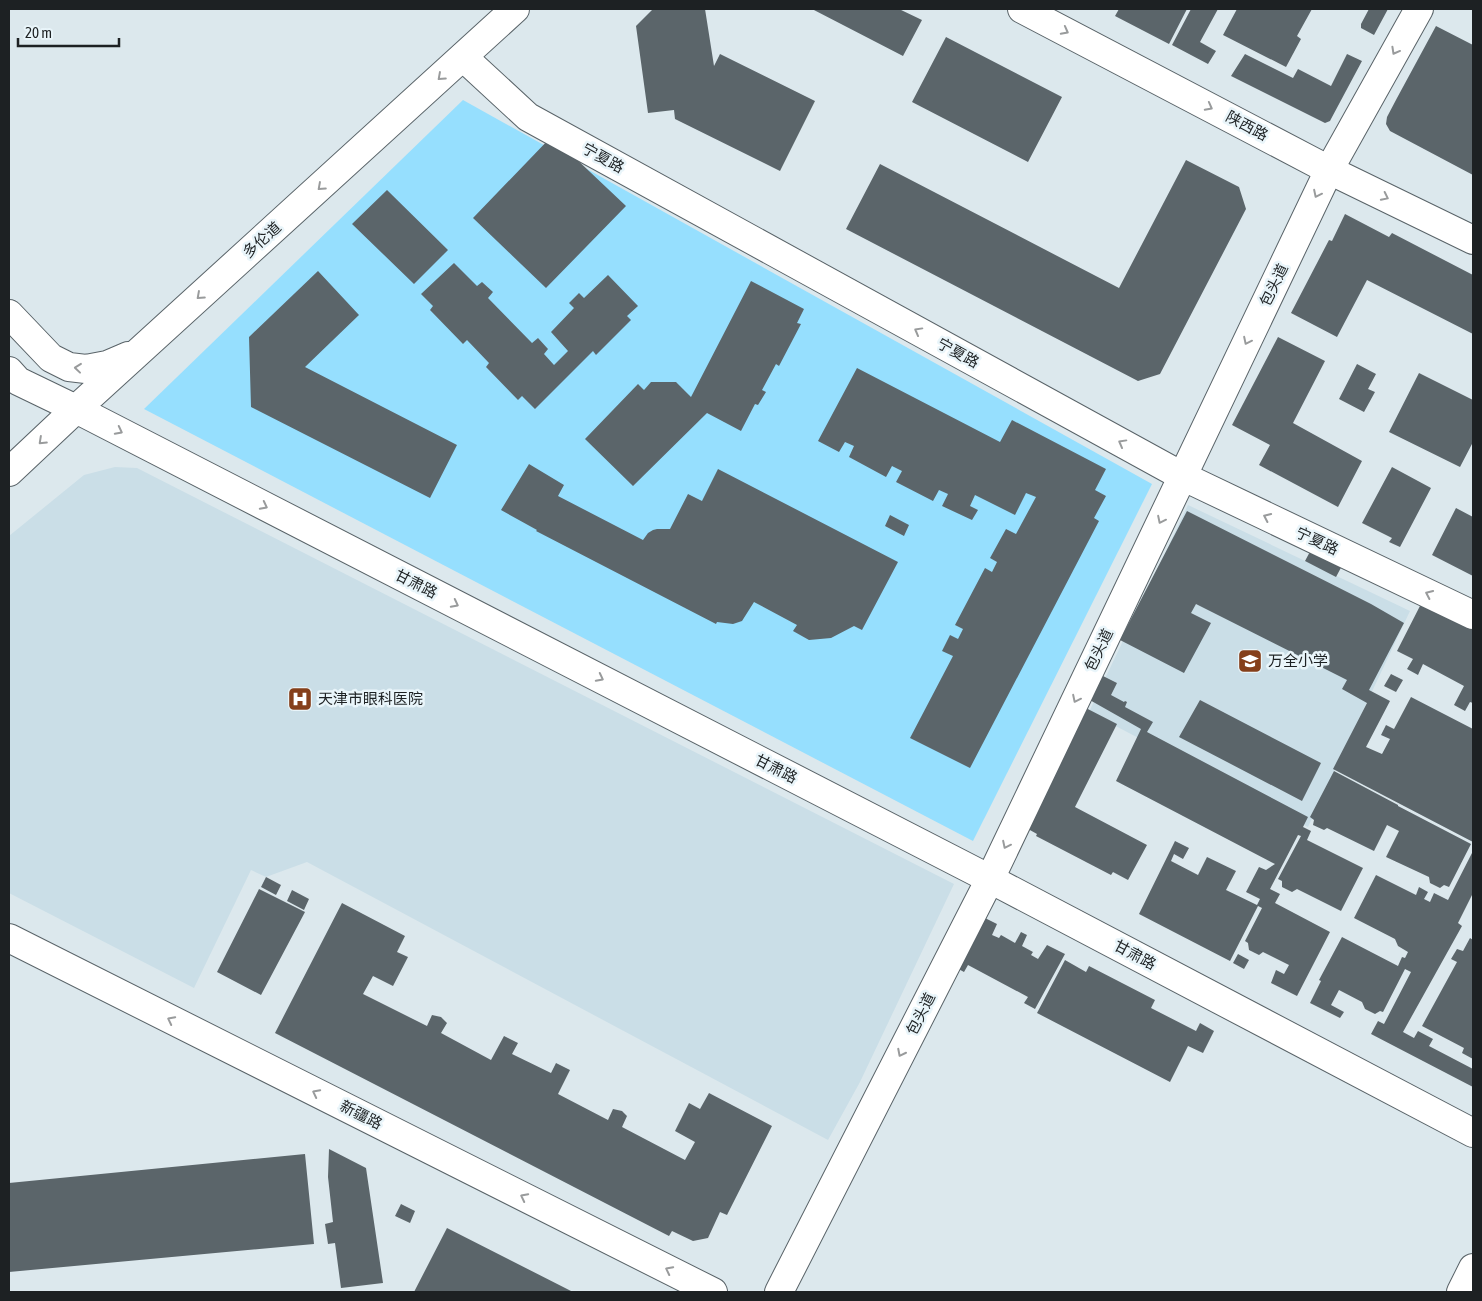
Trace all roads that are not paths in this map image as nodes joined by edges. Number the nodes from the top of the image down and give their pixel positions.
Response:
1 (515, 9) edge
2 (1022, 9) edge
3 (1419, 9) edge
4 (463, 57) junction
5 (1329, 170) junction
6 (1473, 240) edge
7 (9, 314) edge
8 (141, 350) junction
9 (9, 371) edge
10 (76, 409) junction
11 (9, 472) edge
12 (1182, 476) junction
13 (1473, 615) edge
14 (990, 879) junction
15 (9, 938) edge
16 (1473, 1133) edge
17 (1473, 1268) edge
18 (713, 1292) edge
19 (780, 1292) edge
20 (1461, 1292) edge

1 - 4 street, 多伦道
2 -> 5 street, 陕西路
3 -> 5 street, 包头道
4 -> 8 street, 多伦道
12 -> 4 street, 宁夏路
5 -> 6 street, 陕西路
5 -> 12 street, 包头道
8 -> 7 street
8 - 10 street, 多伦道
9 - 10 street, 甘肃路
10 -> 11 street, 多伦道
10 -> 14 street, 甘肃路
13 -> 12 street, 宁夏路
12 -> 14 street, 包头道
14 - 16 street, 甘肃路
14 -> 19 street, 包头道
18 -> 15 street, 新疆路
17 - 20 street

